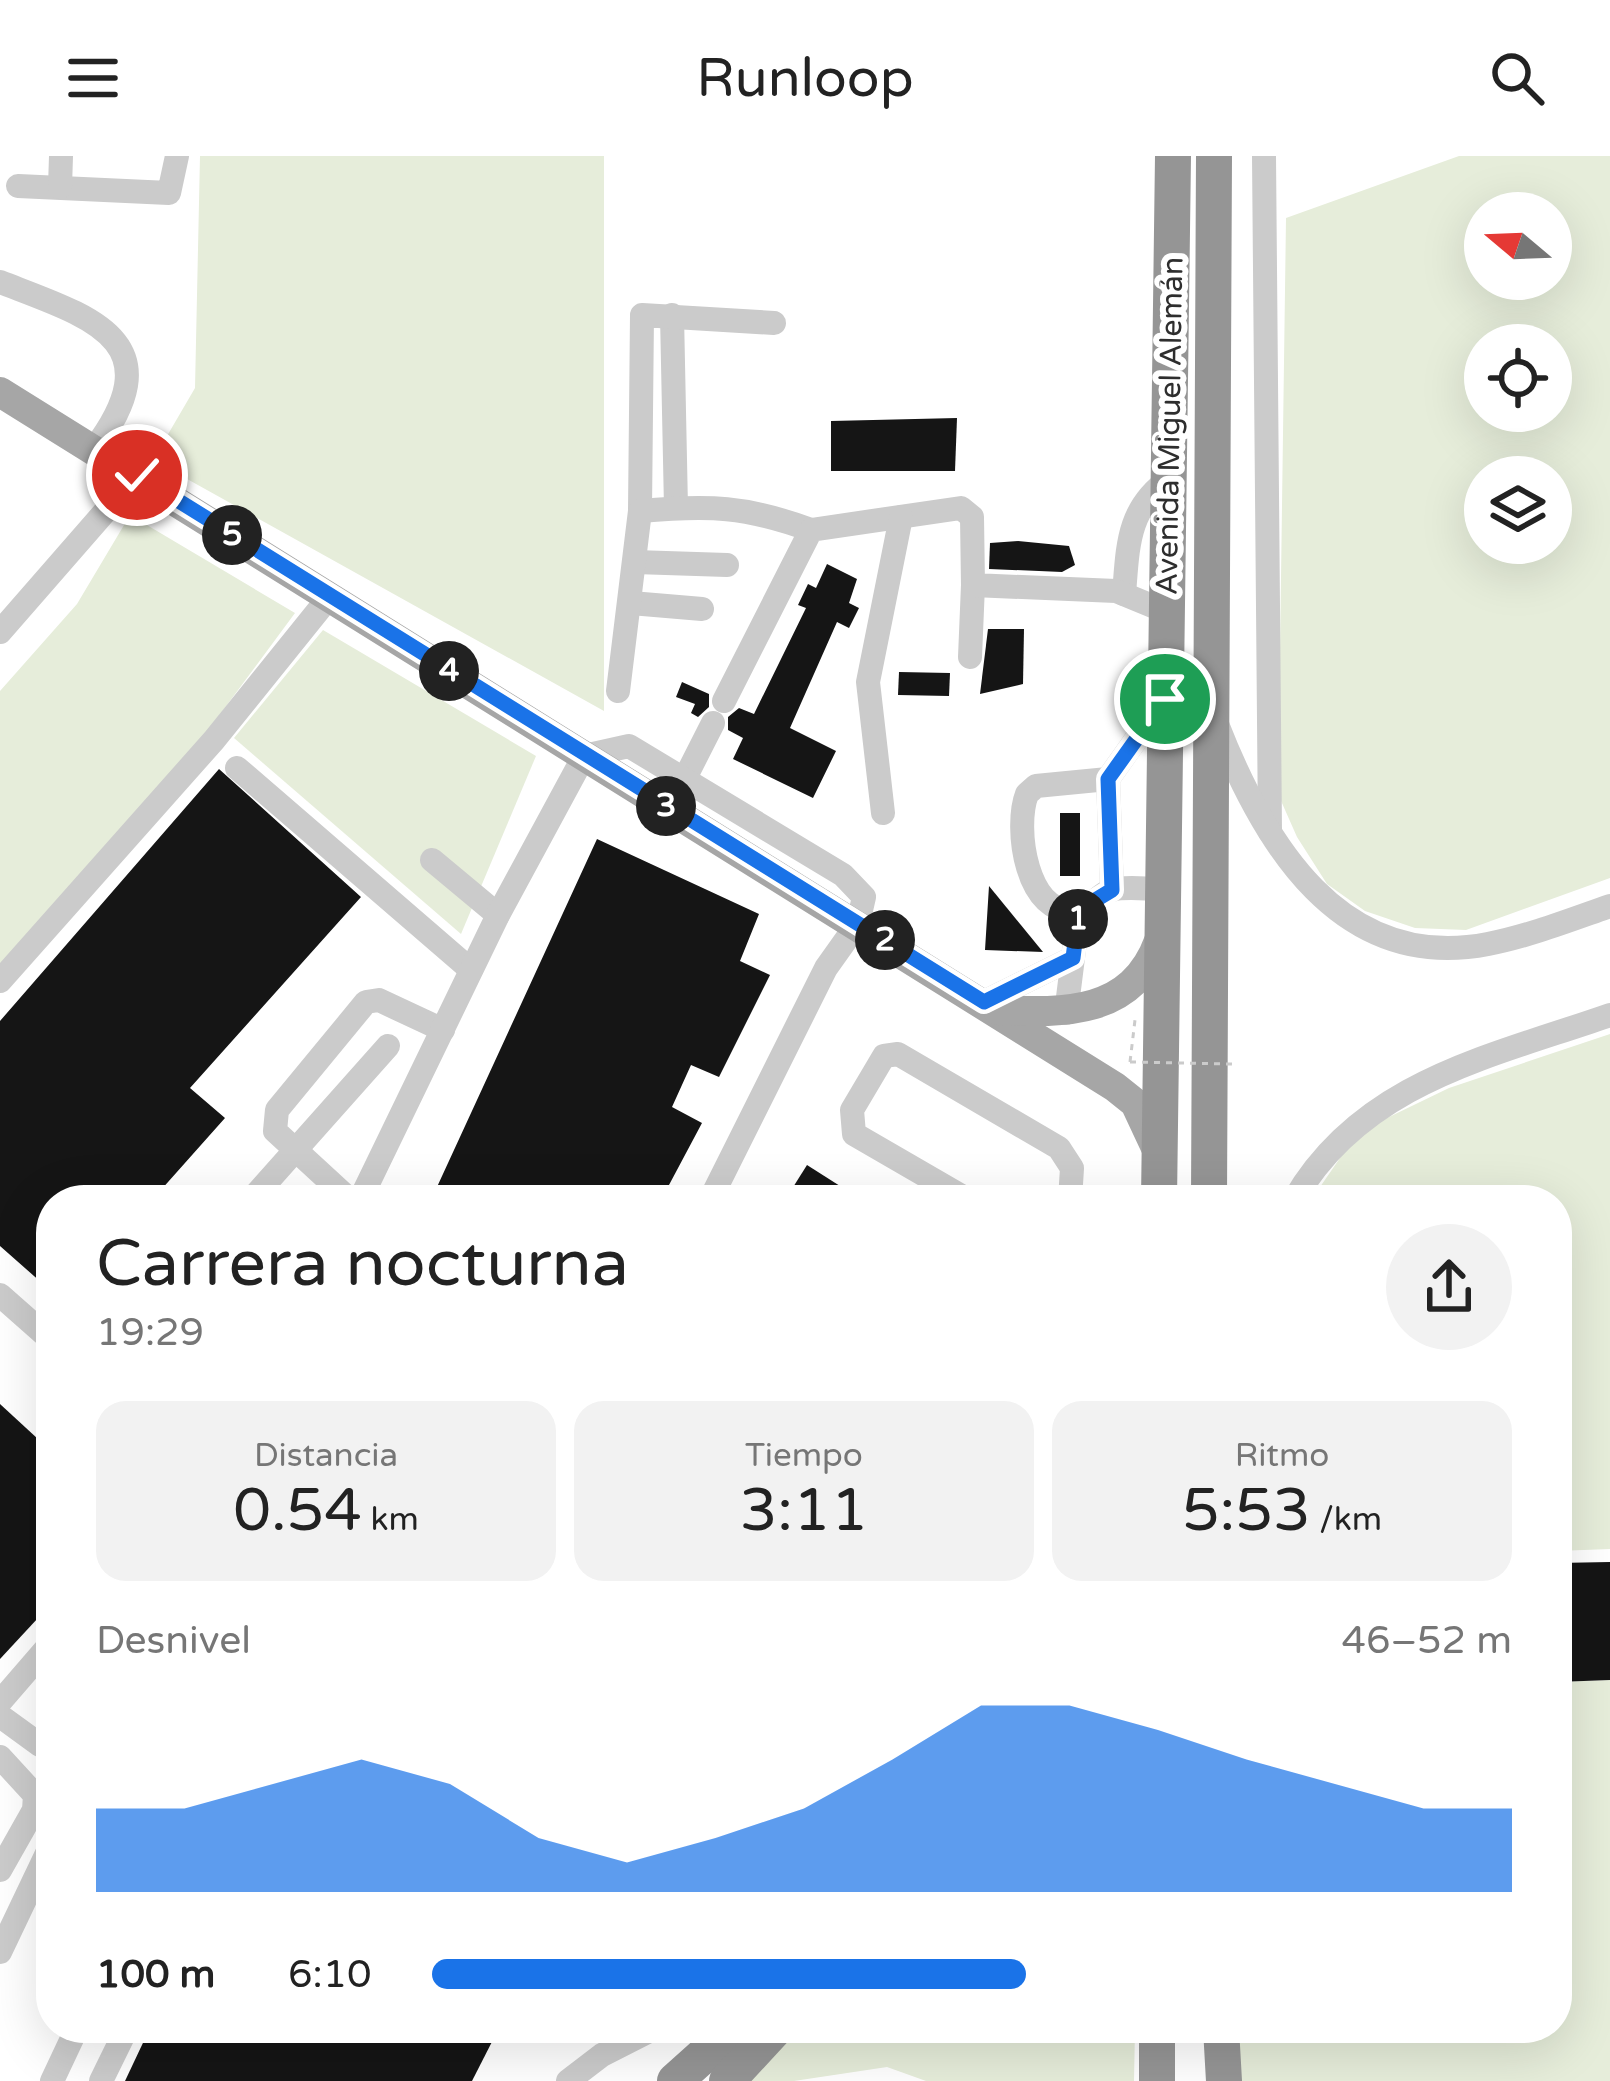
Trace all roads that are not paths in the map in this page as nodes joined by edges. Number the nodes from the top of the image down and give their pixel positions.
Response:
1 (61, 156) edge
2 (177, 156) edge
3 (1162, 156) edge
4 (1173, 156) edge
5 (1264, 156) edge
6 (1214, 157) edge
7 (18, 186) dead end
8 (60, 187) junction
9 (1173, 274) junction
10 (0, 282) edge
11 (672, 315) junction
12 (774, 323) dead end
13 (0, 392) edge
14 (94, 449) junction
15 (137, 475) junction
16 (1169, 479) junction
17 (676, 508) junction
18 (640, 511) junction
19 (901, 517) junction
20 (811, 530) junction
21 (635, 562) junction
22 (727, 565) dead end
23 (974, 585) junction
24 (1124, 594) junction
25 (329, 596) junction
26 (631, 603) junction
27 (702, 609) dead end
28 (1167, 612) junction
29 (0, 632) edge
30 (970, 657) dead end
31 (618, 691) dead end
32 (1165, 699) junction
33 (1213, 712) junction
34 (584, 755) junction
35 (237, 768) dead end
36 (685, 778) junction
37 (1108, 779) junction
38 (670, 808) junction
39 (883, 813) dead end
40 (1270, 832) junction
41 (432, 860) dead end
42 (1160, 889) junction
43 (1112, 890) junction
44 (1610, 906) edge
45 (1079, 910) junction
46 (498, 916) junction
47 (858, 923) junction
48 (1159, 941) junction
49 (1073, 958) junction
50 (472, 970) junction
51 (0, 981) edge
52 (991, 1006) junction
53 (1066, 1013) junction
54 (1610, 1016) edge
55 (443, 1030) junction
56 (388, 1046) dead end
57 (298, 1153) junction
58 (1160, 1182) edge
59 (266, 1185) edge
60 (333, 1185) edge
61 (367, 1185) edge
62 (718, 1185) edge
63 (942, 1185) edge
64 (1071, 1185) edge
65 (1209, 1185) edge
66 (1303, 1185) edge
67 (0, 1295) edge
68 (36, 1327) edge
69 (36, 1660) edge
70 (0, 1702) edge
71 (0, 1716) edge
72 (36, 1742) edge
73 (0, 1757) edge
74 (0, 1870) edge
75 (36, 1876) edge
76 (0, 1952) edge
77 (70, 2043) edge
78 (120, 2043) edge
79 (626, 2043) edge
80 (717, 2043) edge
81 (762, 2043) edge
82 (1157, 2043) edge
83 (1201, 2043) edge
84 (1223, 2043) edge
85 (52, 2081) edge
86 (101, 2081) edge
87 (568, 2081) edge
88 (675, 2081) edge
89 (727, 2081) edge
90 (1156, 2081) edge
91 (1201, 2081) edge
92 (1224, 2081) edge

1 - 8 street
2 - 8 street
3 - 9 street
4 - 9 highway, Avenida Miguel Alemán
5 - 40 street
6 - 33 highway, Avenida Miguel Alemán
7 - 8 street
9 - 16 highway, Avenida Miguel Alemán
10 - 14 street
11 - 12 street
11 - 17 street
11 - 18 street
13 - 14 main road
14 - 15 main road
15 - 25 main road
15 - 29 street
16 - 24 street
16 - 28 highway, Avenida Miguel Alemán
17 - 18 street
17 - 20 street
18 - 21 street
19 - 20 street
19 - 23 street
19 - 39 street
20 - 36 street
21 - 22 street
21 - 26 street
23 - 24 street
23 - 30 street
24 - 28 street
25 - 34 main road
25 - 51 street
26 - 27 street
26 - 31 street
28 - 32 highway, Avenida Miguel Alemán
32 - 37 street
32 - 42 highway, Avenida Miguel Alemán
33 - 40 street
33 - 65 highway, Avenida Miguel Alemán
34 - 36 street
34 - 38 main road
34 - 46 street
35 - 50 street
36 - 38 street
36 - 47 street
37 - 43 street
37 - 45 street
38 - 47 main road
40 - 44 street
41 - 46 street
42 - 43 street
42 - 48 highway, Avenida Miguel Alemán
43 - 45 street
45 - 49 street
46 - 50 street
47 - 52 main road
47 - 62 street
48 - 53 main road
48 - 58 highway, Avenida Miguel Alemán
49 - 52 street
49 - 53 street
50 - 55 street
52 - 53 main road
52 - 58 main road
54 - 66 street
55 - 57 street
55 - 61 street
56 - 57 street
57 - 59 street
57 - 60 street
63 - 64 street
67 - 68 street
69 - 70 street
71 - 72 street
73 - 74 street
75 - 76 street
77 - 85 street
78 - 86 street
79 - 87 street
80 - 88 highway
81 - 89 highway
82 - 90 highway
83 - 91 highway
84 - 92 highway

